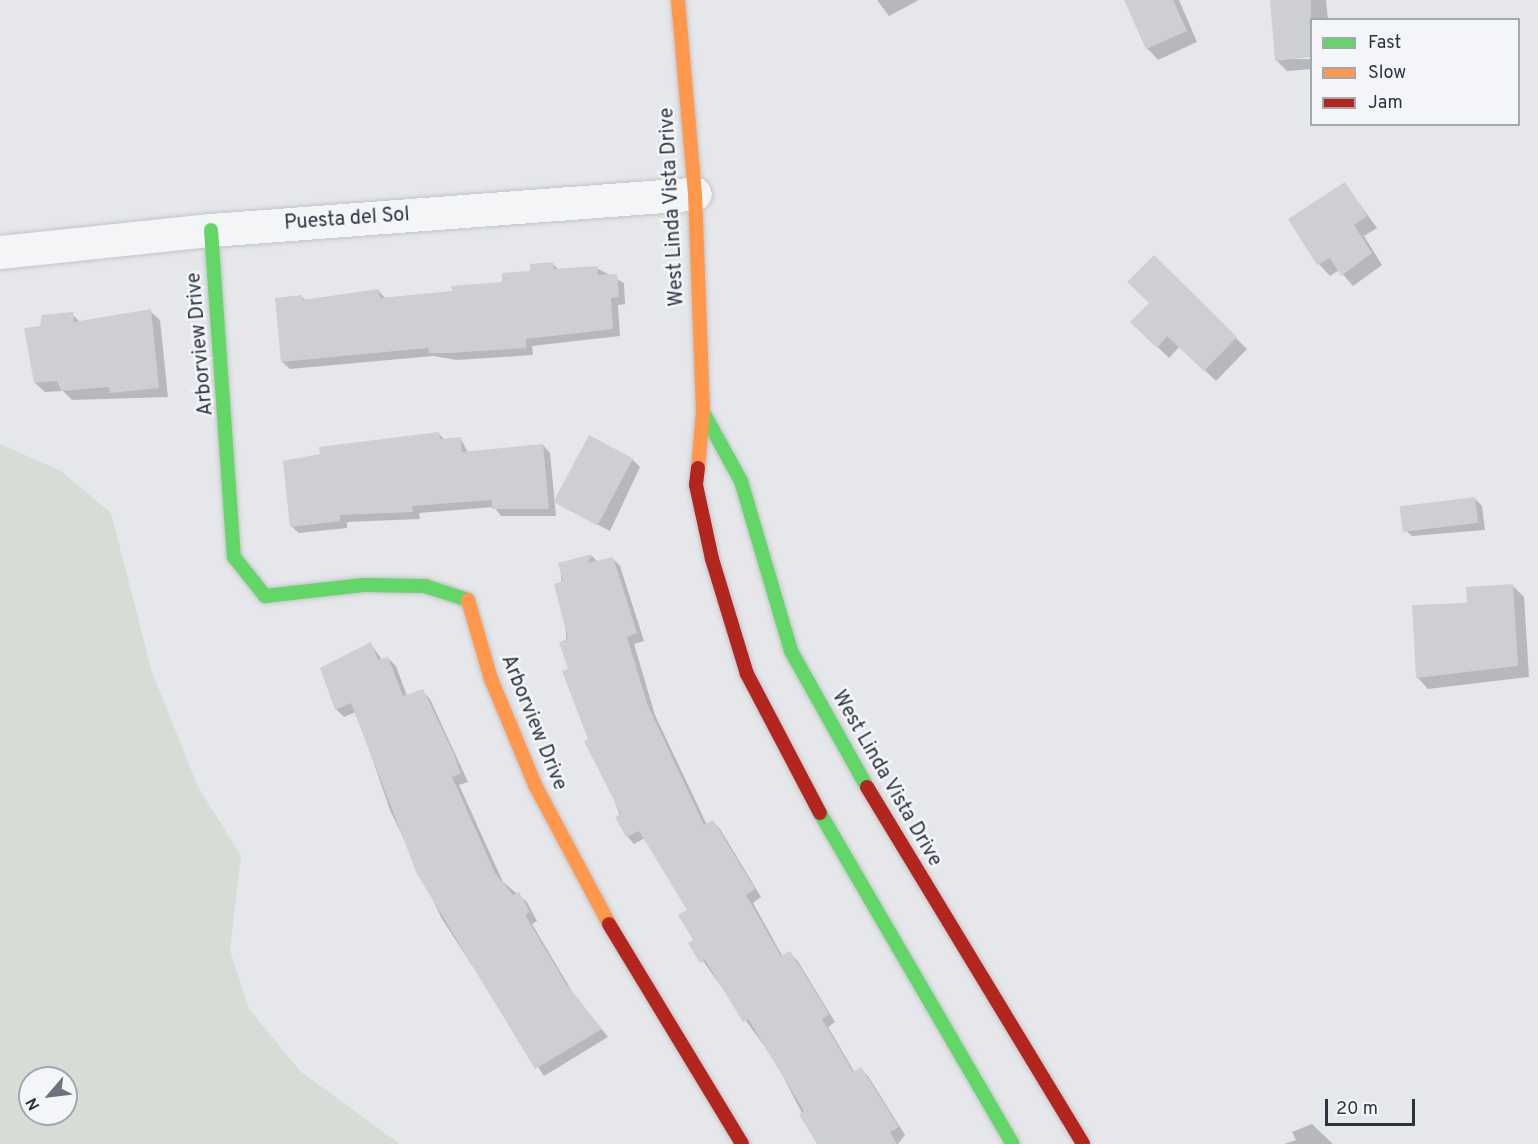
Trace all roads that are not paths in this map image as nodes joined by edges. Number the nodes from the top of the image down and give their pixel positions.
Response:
1 (678, 0) edge
2 (695, 194) junction
3 (211, 230) junction
4 (0, 252) edge
5 (703, 412) junction
6 (742, 1144) edge
7 (1013, 1144) edge
8 (1083, 1144) edge

1 - 2 main road, West Linda Vista Drive
2 - 3 street, Puesta del Sol
2 - 5 main road, West Linda Vista Drive
3 - 4 street, Puesta del Sol
3 - 6 main road, Arborview Drive
5 - 7 main road, West Linda Vista Drive
5 - 8 main road, West Linda Vista Drive

